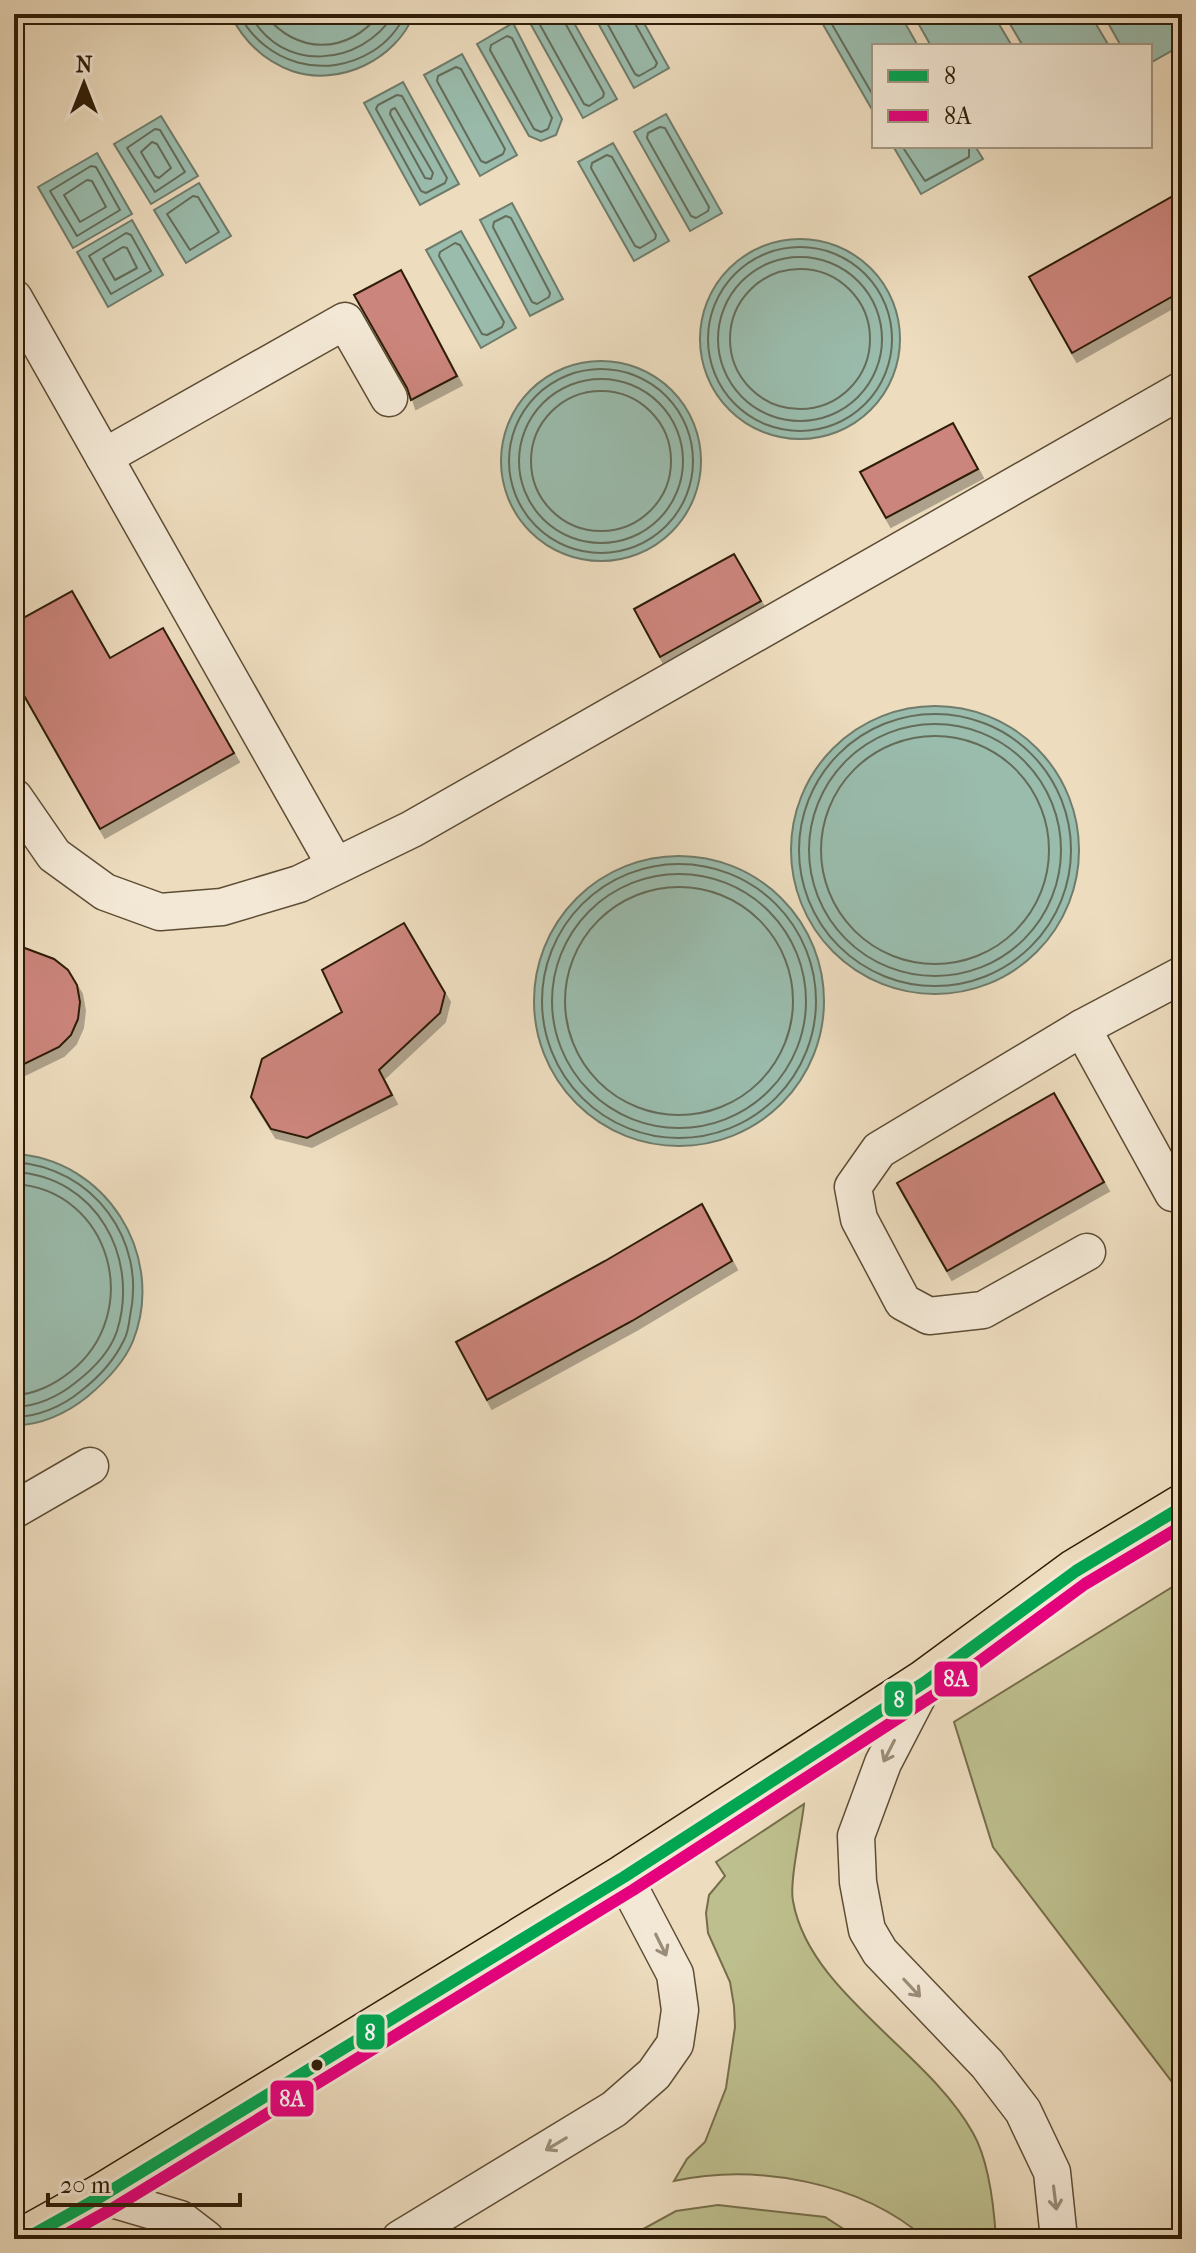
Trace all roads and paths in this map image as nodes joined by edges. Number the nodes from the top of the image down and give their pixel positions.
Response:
1 (14, 298) edge
2 (1182, 390) edge
3 (389, 398) dead end
4 (104, 457) junction
5 (14, 797) edge
6 (335, 865) junction
7 (1182, 975) edge
8 (1082, 1028) junction
9 (1182, 1195) edge
10 (1087, 1252) dead end
11 (90, 1466) dead end
12 (1182, 1507) edge
13 (14, 1510) edge
14 (925, 1682) junction
15 (624, 1877) junction
16 (102, 2196) junction
17 (25, 2239) edge
18 (206, 2239) edge
19 (400, 2239) edge
20 (1059, 2239) edge

1 - 4 lane
2 - 6 lane
3 - 4 lane
4 - 6 lane
5 - 6 lane
7 - 8 lane
8 - 9 lane
8 - 10 lane
11 - 13 lane
12 - 14 highway
14 - 15 highway
14 -> 20 lane
15 - 16 highway
15 -> 19 lane
16 - 17 highway
16 - 18 lane

